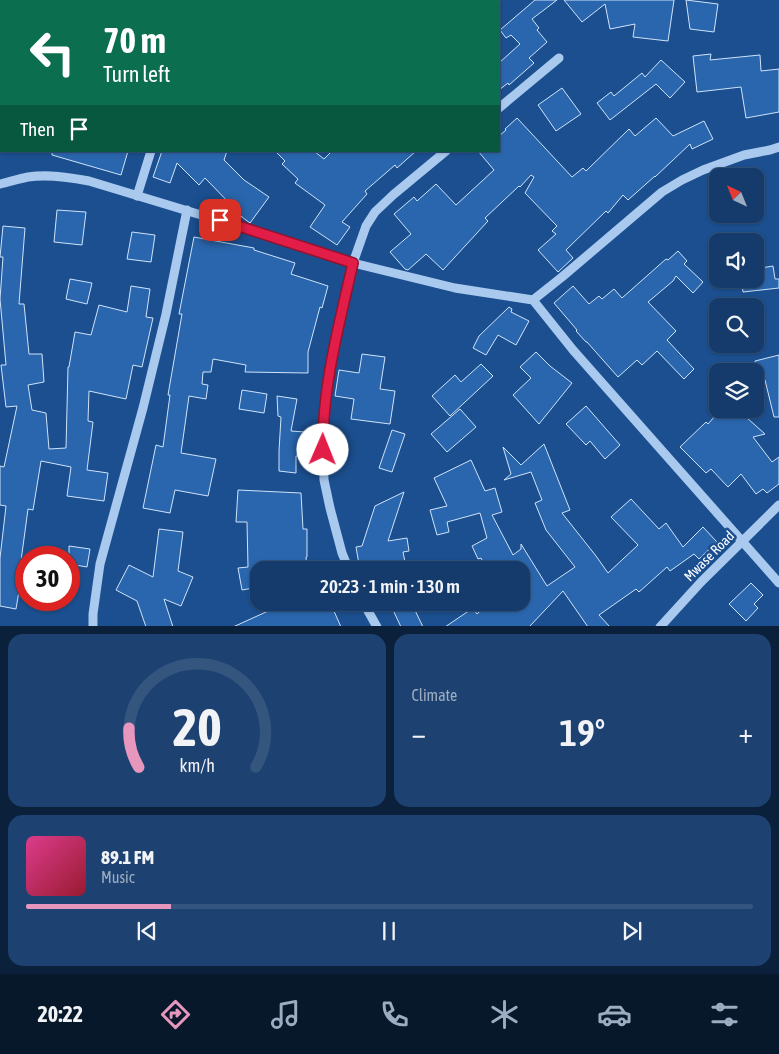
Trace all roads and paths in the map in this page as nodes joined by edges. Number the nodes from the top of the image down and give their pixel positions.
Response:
1 (559, 58) dead end
2 (500, 107) edge
3 (779, 147) edge
4 (151, 152) edge
5 (445, 152) edge
6 (0, 184) edge
7 (137, 196) junction
8 (187, 210) junction
9 (353, 263) junction
10 (533, 300) junction
11 (779, 505) edge
12 (742, 542) junction
13 (345, 561) edge
14 (779, 583) edge
15 (368, 611) edge
16 (93, 626) edge
17 (377, 626) edge
18 (660, 626) edge

1 - 2 street
3 - 10 street
4 - 7 street
5 - 9 street
6 - 7 street
7 - 8 street
8 - 9 street
8 - 16 street
9 - 10 street
9 - 13 street
10 - 12 street
11 - 12 street, Mwase Road
12 - 14 street
12 - 18 street, Mwase Road
15 - 17 street

